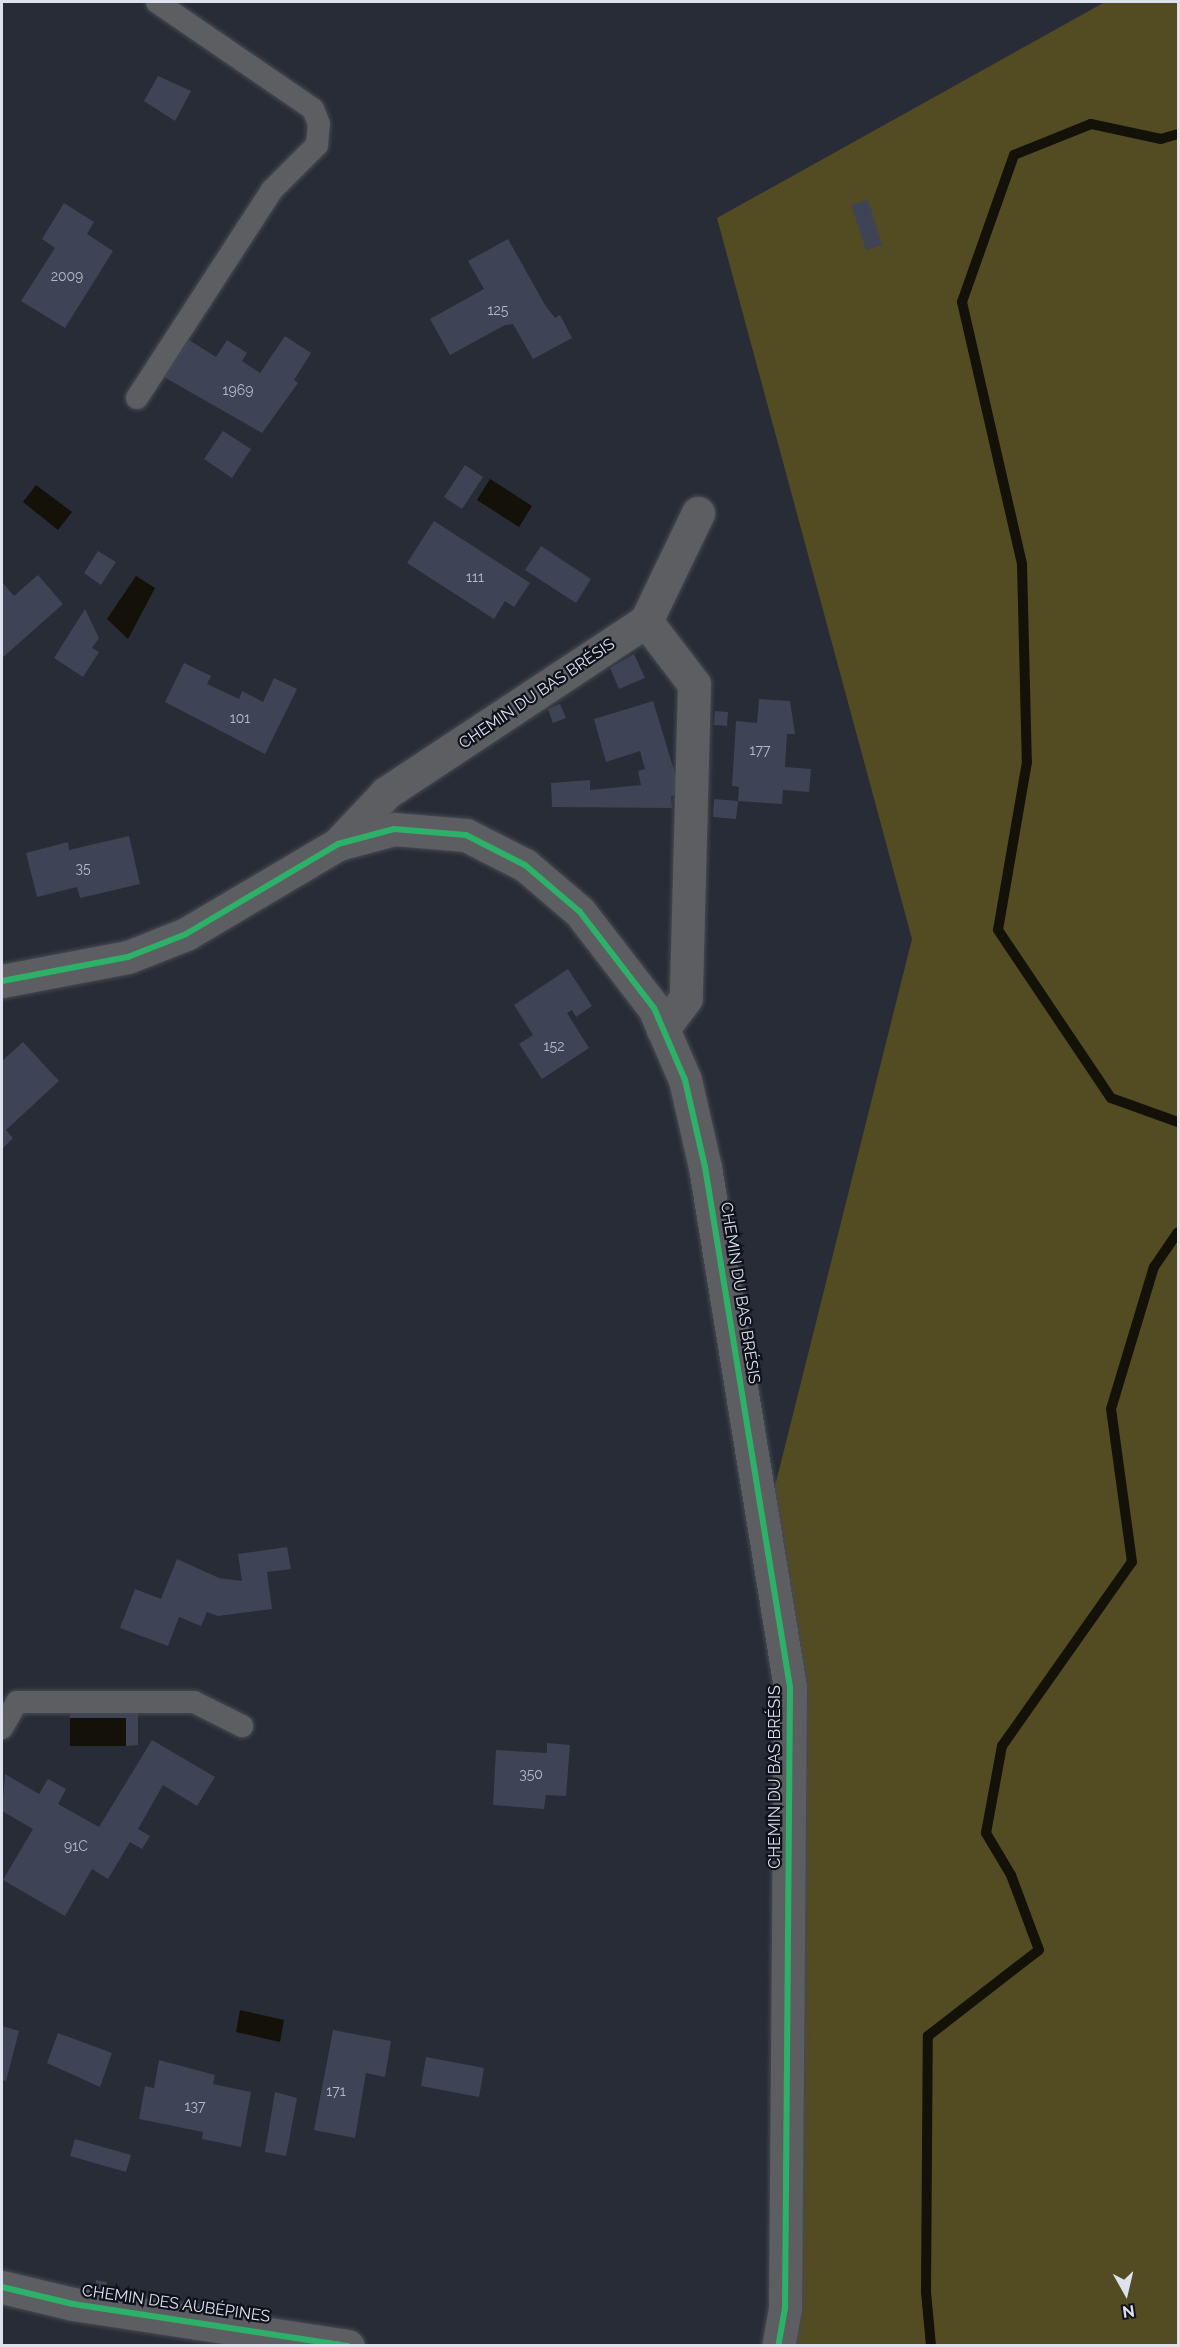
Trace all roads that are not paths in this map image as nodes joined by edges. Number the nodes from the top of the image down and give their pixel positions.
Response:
1 (157, 2) edge
2 (137, 398) dead end
3 (698, 513) dead end
4 (646, 621) junction
5 (338, 844) junction
6 (2, 981) edge
7 (663, 1029) junction
8 (242, 1726) dead end
9 (2, 1728) edge
10 (2, 2287) edge
11 (348, 2346) edge
12 (778, 2346) edge

1 - 2 lane
3 - 4 street
4 - 5 street, CHEMIN DU BAS BRÉSIS
4 - 7 street
5 - 6 street, CHEMIN DU BAS BRÉSIS
5 - 7 street, CHEMIN DU BAS BRÉSIS
7 - 12 street, CHEMIN DU BAS BRÉSIS
8 - 9 lane
10 - 11 street, CHEMIN DES AUBÉPINES

